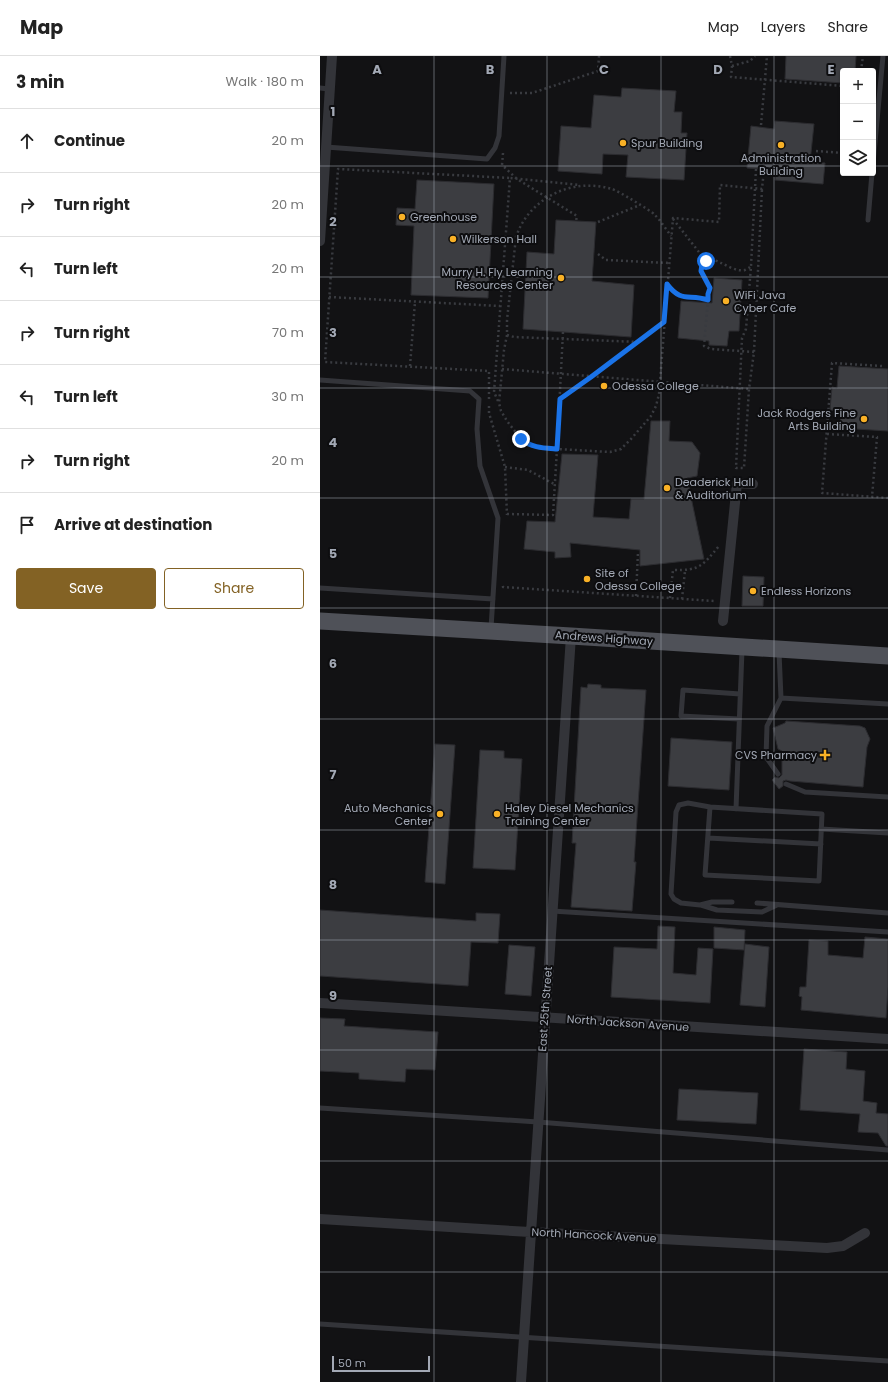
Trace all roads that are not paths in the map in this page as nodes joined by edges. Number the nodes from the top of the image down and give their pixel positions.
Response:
1 (332, 56) edge
2 (504, 56) edge
3 (883, 56) edge
4 (325, 88) edge
5 (324, 128) edge
6 (875, 140) edge
7 (326, 147) junction
8 (872, 176) edge
9 (868, 220) dead end
10 (320, 241) edge
11 (320, 380) edge
12 (753, 484) dead end
13 (320, 588) edge
14 (493, 599) junction
15 (320, 621) edge
16 (722, 621) dead end
17 (491, 631) junction
18 (571, 636) junction
19 (742, 647) junction
20 (779, 649) junction
21 (888, 656) edge
22 (740, 694) junction
23 (781, 698) junction
24 (888, 704) edge
25 (739, 719) junction
26 (778, 774) dead end
27 (786, 784) dead end
28 (888, 797) edge
29 (710, 807) junction
30 (736, 809) junction
31 (821, 829) junction
32 (888, 833) edge
33 (708, 838) junction
34 (821, 844) junction
35 (732, 902) dead end
36 (757, 903) dead end
37 (700, 905) junction
38 (777, 905) junction
39 (552, 911) junction
40 (888, 913) edge
41 (888, 932) edge
42 (320, 1003) edge
43 (544, 1017) junction
44 (888, 1039) edge
45 (320, 1108) edge
46 (538, 1122) junction
47 (888, 1150) edge
48 (320, 1219) edge
49 (530, 1232) junction
50 (865, 1233) dead end
51 (320, 1324) edge
52 (524, 1338) junction
53 (888, 1361) edge
54 (521, 1382) edge

1 - 4 street
2 - 7 lane
3 - 6 lane
4 - 5 street
5 - 7 street
7 - 10 street
8 - 9 lane
11 - 14 lane
12 - 16 street
13 - 14 lane
14 - 17 lane
15 - 17 main road, Andrews Highway
17 - 18 main road, Andrews Highway
18 - 19 main road, Andrews Highway
18 - 39 street, East 25th Street
19 - 20 main road, Andrews Highway
19 - 22 lane
20 - 21 main road, Andrews Highway
20 - 23 lane
22 - 25 lane
22 - 25 lane
23 - 24 lane
23 - 26 lane
25 - 30 lane
27 - 28 lane
29 - 30 lane
29 - 33 lane
29 - 37 lane
30 - 31 lane
31 - 32 lane
31 - 34 lane
33 - 34 lane
33 - 34 lane
35 - 37 lane
36 - 38 lane
37 - 38 lane
38 - 40 lane
39 - 41 lane
39 - 43 street, East 25th Street
42 - 43 street, North Jackson Avenue
43 - 44 street, North Jackson Avenue
43 - 46 street, East 25th Street
45 - 46 lane
46 - 47 lane
46 - 49 street, East 25th Street
48 - 49 street, North Hancock Avenue
49 - 50 street, North Hancock Avenue
49 - 52 street, East 25th Street
51 - 52 lane
52 - 53 lane
52 - 54 street, East 25th Street

